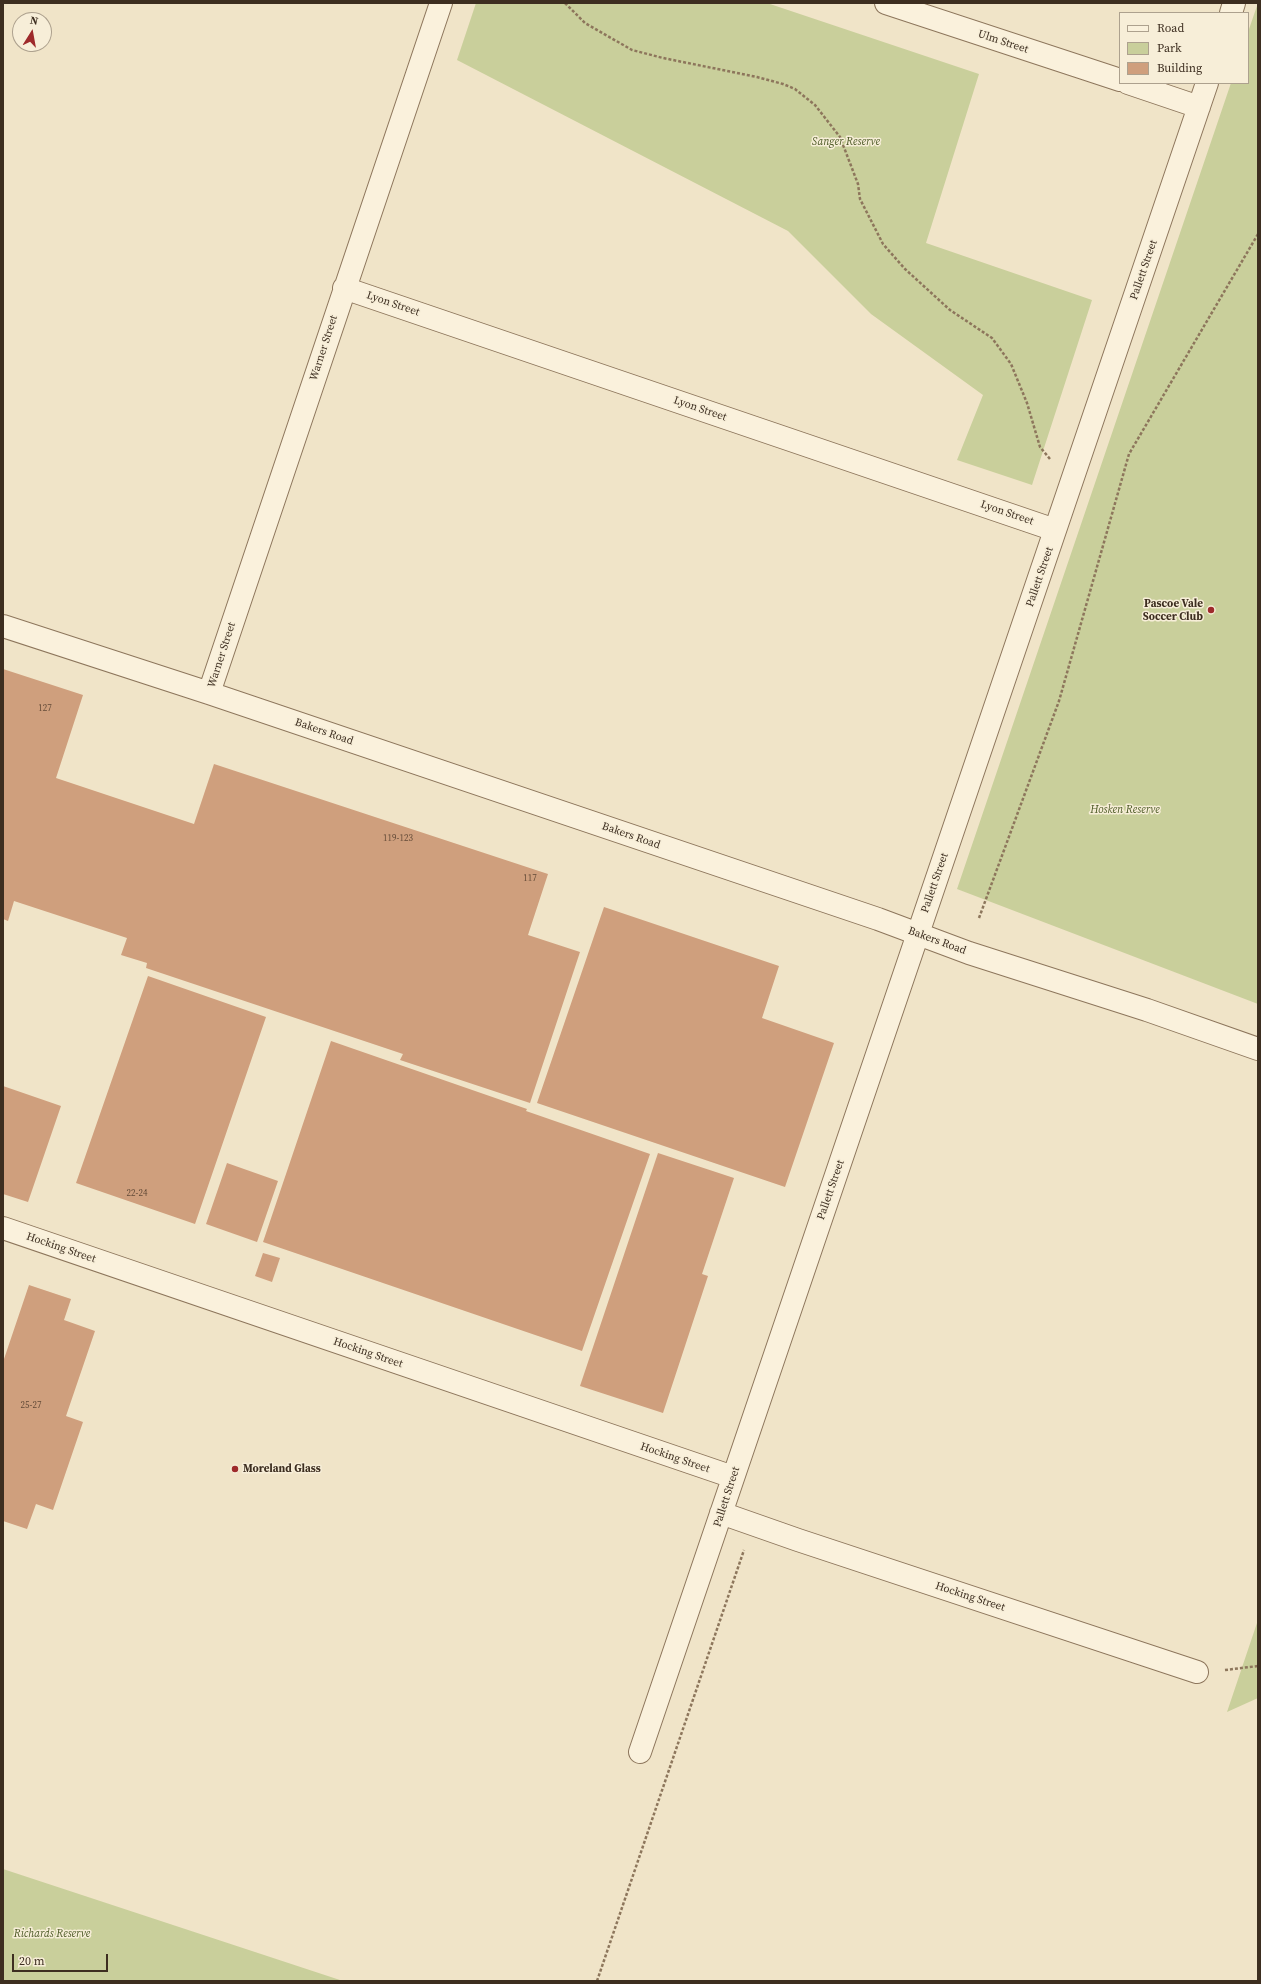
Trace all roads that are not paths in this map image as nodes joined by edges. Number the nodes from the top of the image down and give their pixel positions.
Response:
1 (441, 3) edge
2 (886, 3) edge
3 (1119, 80) edge
4 (1131, 84) edge
5 (1207, 84) edge
6 (1199, 107) junction
7 (344, 288) junction
8 (1056, 530) junction
9 (3, 626) edge
10 (209, 693) junction
11 (918, 934) junction
12 (1258, 1049) edge
13 (3, 1228) edge
14 (733, 1477) junction
15 (721, 1513) junction
16 (1197, 1672) road end
17 (640, 1752) dead end

1 - 7 street, Warner Street
2 - 3 street, Ulm Street
4 - 6 street
5 - 6 street, Pallett Street
6 - 8 street, Pallett Street
7 - 8 street, Lyon Street
7 - 10 street, Warner Street
8 - 11 street, Pallett Street
9 - 10 street, Bakers Road
10 - 11 street, Bakers Road
11 - 12 street, Bakers Road
11 - 14 street, Pallett Street
13 - 14 street, Hocking Street
14 - 15 street, Pallett Street
15 - 16 street, Hocking Street
15 - 17 street, Pallett Street

